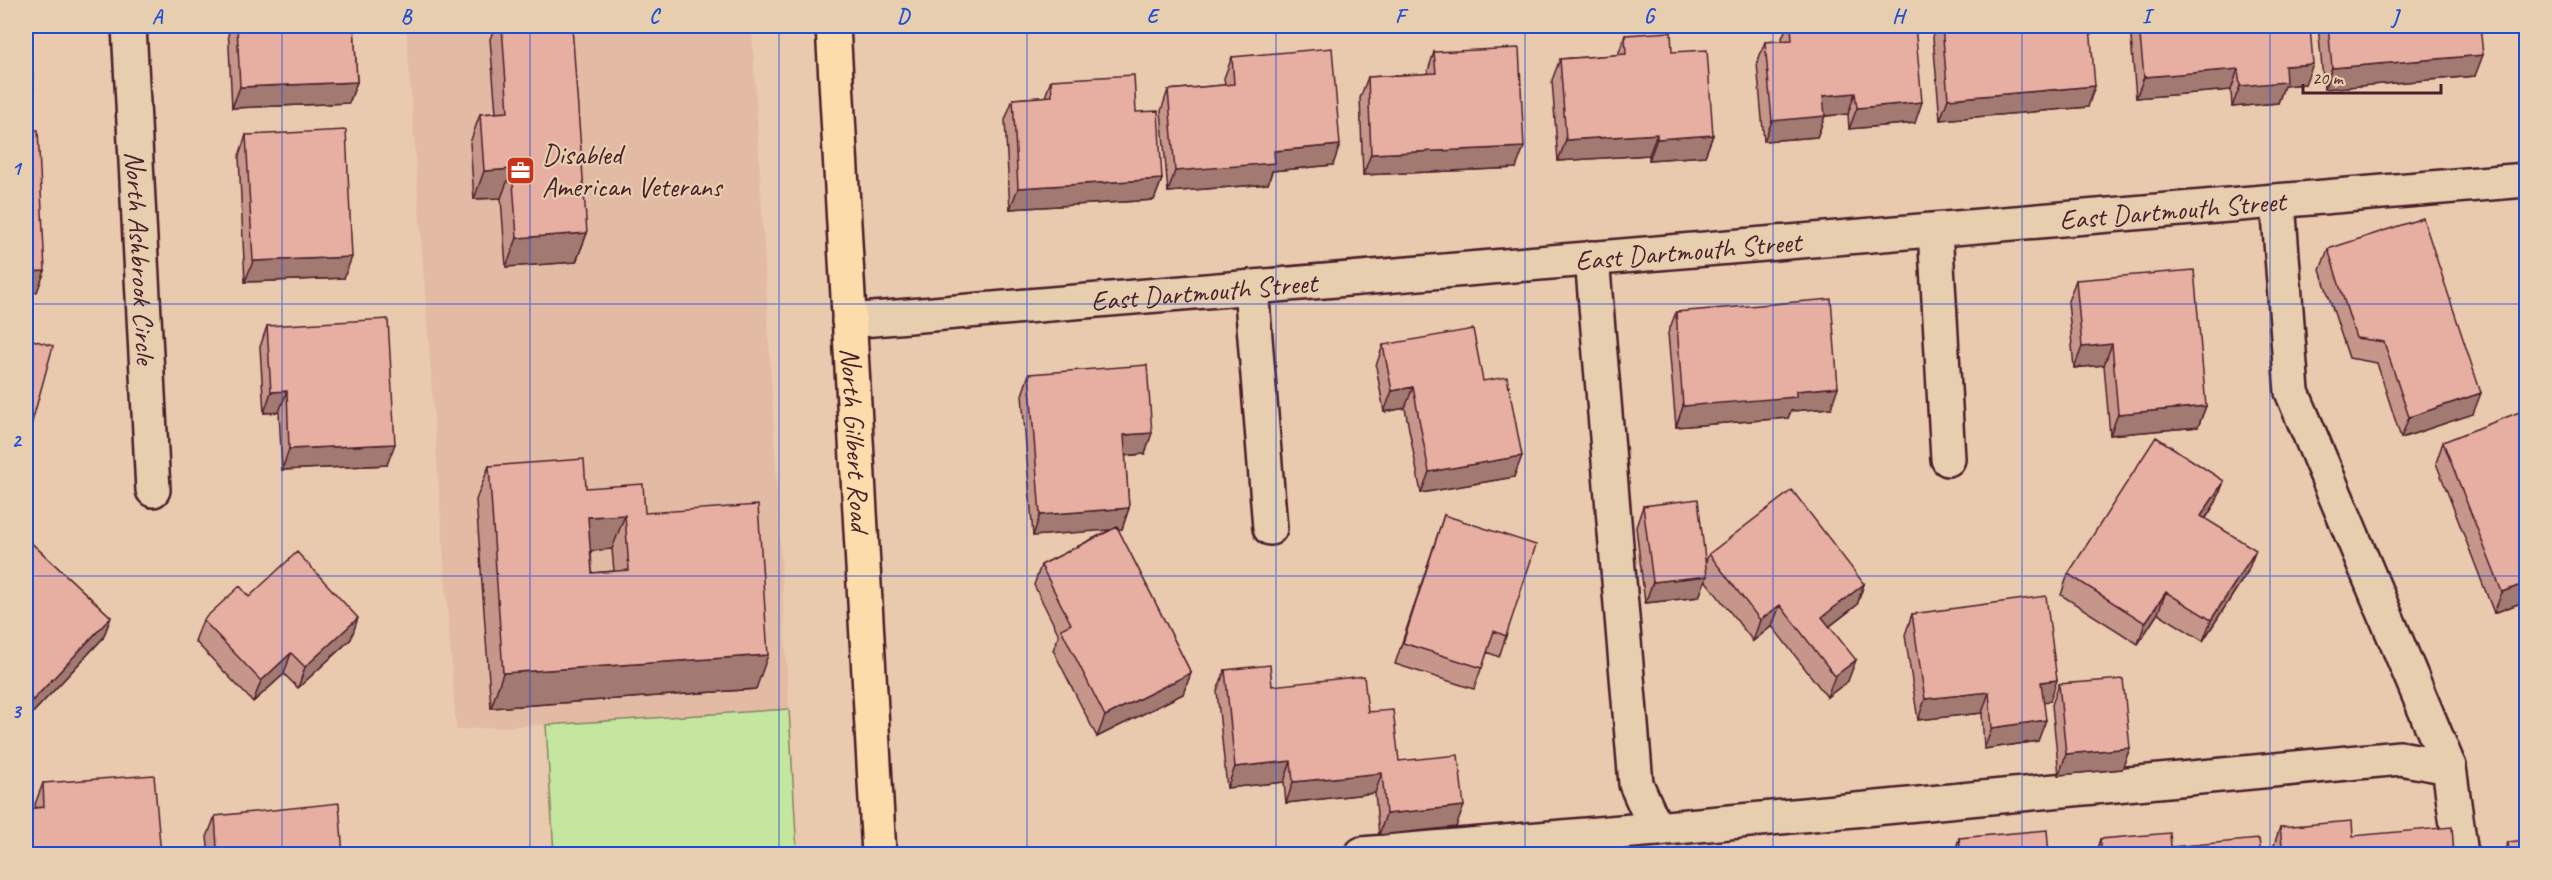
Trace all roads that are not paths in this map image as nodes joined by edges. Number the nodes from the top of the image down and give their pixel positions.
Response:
1 (129, 26) edge
2 (832, 26) edge
3 (2526, 180) edge
4 (2278, 201) junction
5 (1935, 230) junction
6 (1592, 258) junction
7 (1251, 287) junction
8 (849, 321) junction
9 (1948, 459) dead end
10 (153, 490) dead end
11 (1270, 528) dead end
12 (2449, 767) junction
13 (1656, 829) junction
14 (879, 855) edge
15 (1362, 855) edge
16 (2461, 855) edge

1 - 10 street, North Ashbrook Circle
2 - 8 main road, North Gilbert Road
3 - 4 street, East Dartmouth Street
4 - 5 street, East Dartmouth Street
4 - 12 street
5 - 6 street, East Dartmouth Street
5 - 9 street
6 - 7 street, East Dartmouth Street
6 - 13 street
7 - 8 street, East Dartmouth Street
7 - 11 street
8 - 14 main road, North Gilbert Road
12 - 13 street
12 - 16 street
13 - 15 street

